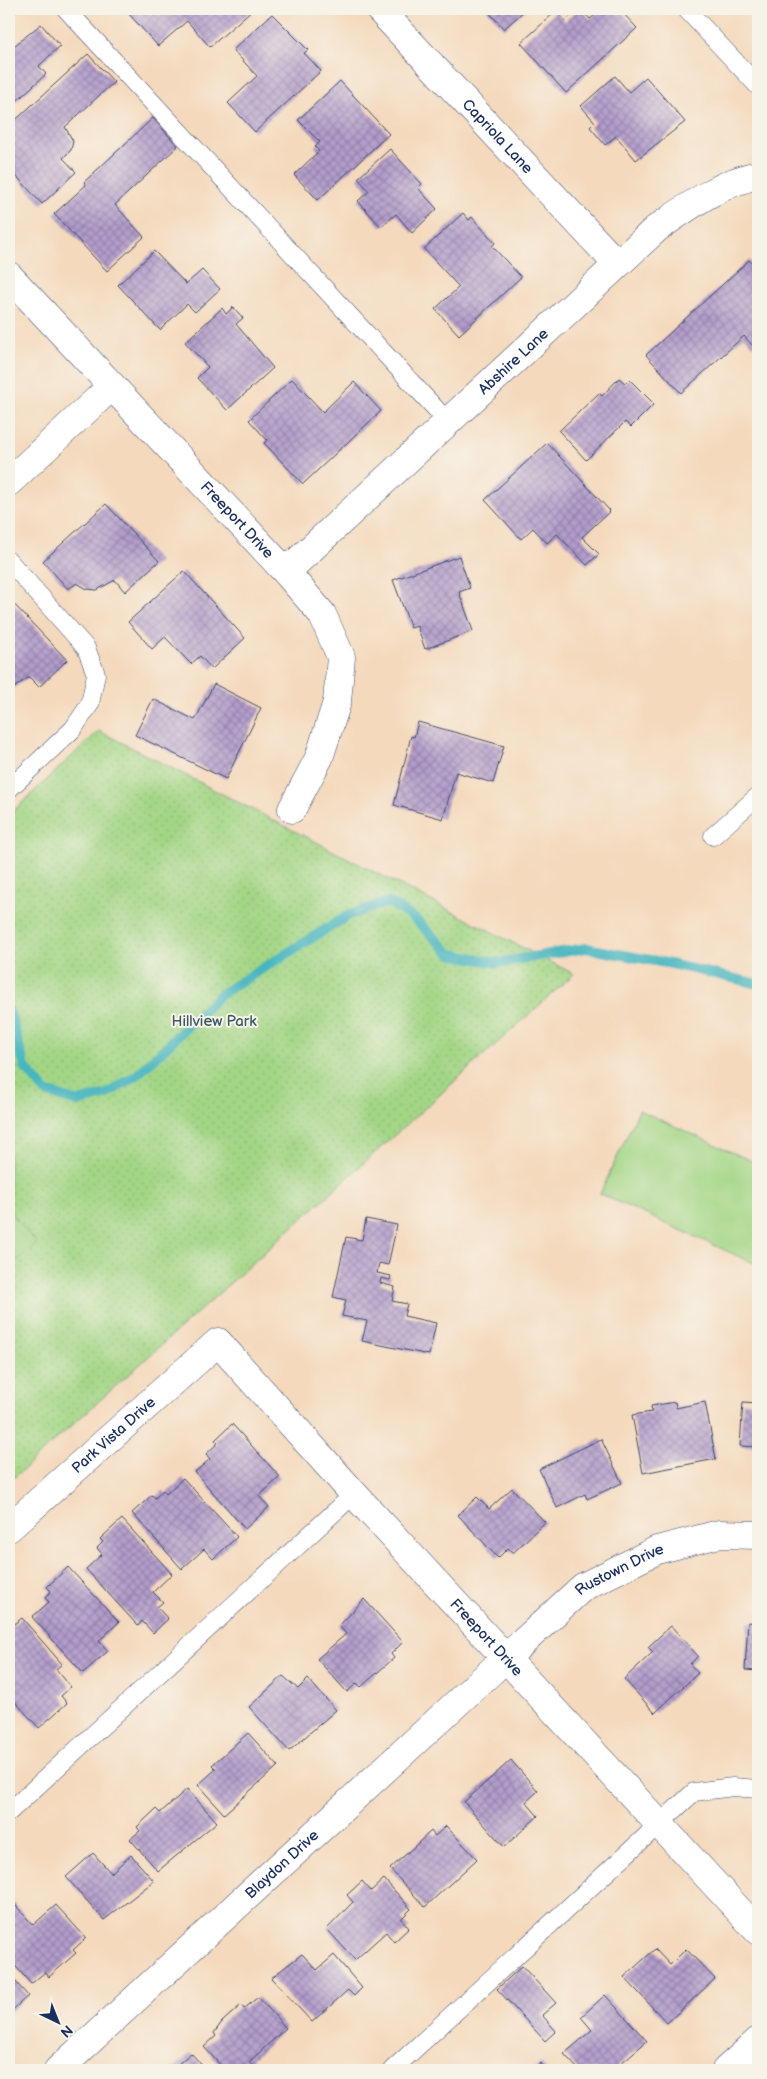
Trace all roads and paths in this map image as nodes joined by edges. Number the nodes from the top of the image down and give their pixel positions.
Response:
1 (66, 9) edge
2 (379, 9) edge
3 (686, 9) edge
4 (758, 86) edge
5 (758, 175) edge
6 (617, 264) junction
7 (9, 276) edge
8 (112, 386) junction
9 (448, 422) junction
10 (9, 482) edge
11 (9, 561) edge
12 (286, 572) junction
13 (9, 789) edge
14 (758, 796) edge
15 (292, 809) dead end
16 (713, 836) dead end
17 (218, 1342) joint
18 (354, 1494) junction
19 (9, 1528) edge
20 (758, 1535) edge
21 (506, 1658) junction
22 (758, 1789) edge
23 (9, 1812) edge
24 (660, 1824) junction
25 (758, 1931) edge
26 (758, 2041) edge
27 (58, 2070) edge
28 (392, 2070) edge
29 (726, 2070) edge

1 - 9 lane
2 - 6 street, Capriola Lane
3 - 4 lane
5 - 6 street, Abshire Lane
6 - 9 street, Abshire Lane
7 - 8 street, Freeport Drive
8 - 10 street
8 - 12 street, Freeport Drive
9 - 12 street, Abshire Lane
11 - 13 lane
12 - 15 street, Freeport Drive
14 - 16 lane
17 - 18 street, Freeport Drive
17 - 19 street, Park Vista Drive
18 - 21 street, Freeport Drive
18 - 23 lane
20 - 21 street, Rustown Drive
21 - 24 street, Freeport Drive
21 - 27 street, Blaydon Drive
22 - 24 lane
24 - 25 street, Freeport Drive
24 - 28 lane
26 - 29 street

